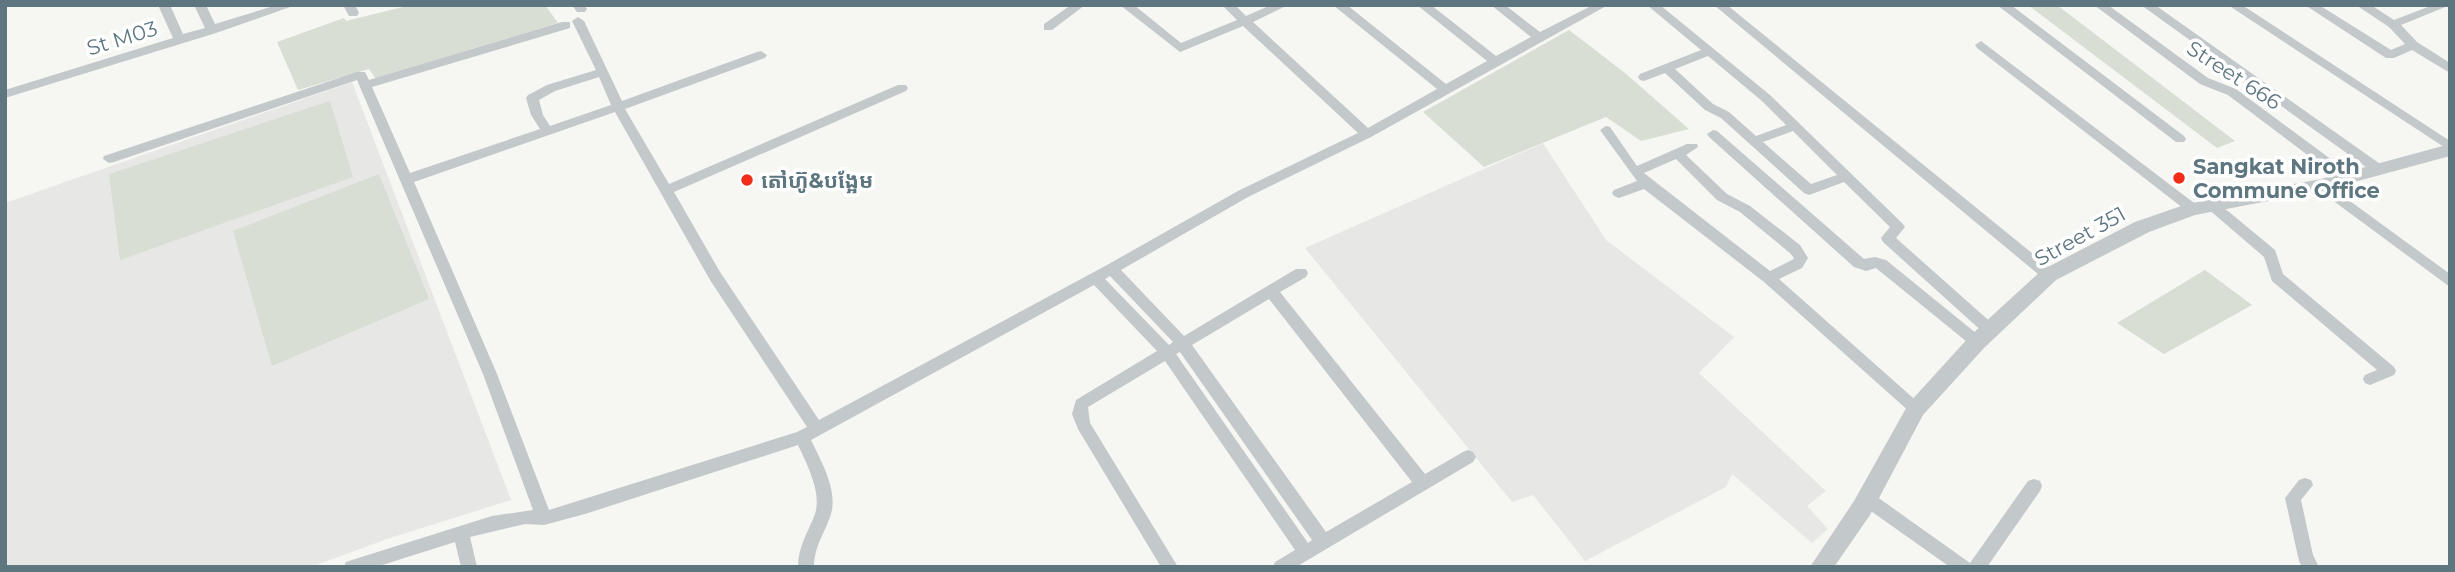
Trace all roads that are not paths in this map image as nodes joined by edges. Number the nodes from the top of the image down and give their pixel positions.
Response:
1 (164, 5) edge
2 (200, 5) edge
3 (290, 5) edge
4 (1079, 5) edge
5 (1126, 5) edge
6 (1228, 5) edge
7 (1282, 5) edge
8 (1339, 5) edge
9 (1423, 5) edge
10 (1497, 5) edge
11 (1602, 5) edge
12 (1653, 5) edge
13 (1720, 5) edge
14 (2003, 5) edge
15 (2101, 5) edge
16 (2147, 5) edge
17 (2234, 5) edge
18 (2311, 5) edge
19 (2362, 5) edge
20 (2443, 5) edge
21 (576, 15) edge
22 (1245, 20) junction
23 (2393, 24) junction
24 (1048, 27) dead end
25 (212, 30) junction
26 (1539, 37) junction
27 (180, 40) junction
28 (1981, 44) dead end
29 (2413, 46) junction
30 (1710, 51) junction
31 (761, 55) dead end
32 (1495, 62) junction
33 (1666, 68) junction
34 (2450, 69) edge
35 (603, 72) junction
36 (1644, 77) dead end
37 (366, 85) junction
38 (902, 88) dead end
39 (1446, 90) junction
40 (5, 94) edge
41 (618, 107) junction
42 (1796, 126) junction
43 (1606, 130) dead end
44 (547, 131) junction
45 (1367, 134) junction
46 (1713, 134) dead end
47 (2180, 139) dead end
48 (1754, 141) junction
49 (2450, 148) edge
50 (109, 159) dead end
51 (2378, 169) junction
52 (1845, 177) junction
53 (2346, 177) junction
54 (1640, 178) junction
55 (407, 179) junction
56 (2321, 185) junction
57 (667, 190) junction
58 (1619, 193) dead end
59 (2212, 205) junction
60 (2193, 209) junction
61 (1112, 269) junction
62 (1301, 272) dead end
63 (2049, 275) junction
64 (1096, 278) junction
65 (1769, 278) junction
66 (2450, 282) edge
67 (1271, 291) junction
68 (1984, 336) junction
69 (1182, 343) junction
70 (1167, 351) junction
71 (2370, 379) dead end
72 (1916, 409) junction
73 (817, 429) junction
74 (802, 437) junction
75 (1468, 457) dead end
76 (1422, 482) junction
77 (2305, 485) dead end
78 (2034, 486) dead end
79 (1865, 504) junction
80 (544, 518) junction
81 (461, 532) junction
82 (1323, 542) junction
83 (1305, 552) junction
84 (1168, 566) edge
85 (352, 567) edge
86 (469, 567) edge
87 (806, 567) edge
88 (1281, 567) edge
89 (1821, 567) edge
90 (1964, 567) edge
91 (1977, 567) edge
92 (2311, 567) edge

1 - 27 street
2 - 25 street
3 - 25 street, St M03
4 - 24 street
5 - 22 street
6 - 22 street
7 - 22 street
8 - 39 street
9 - 32 street
10 - 26 street
11 - 26 street
12 - 30 street
13 - 63 street
14 - 47 street
15 - 53 street, Street 666
16 - 51 street
17 - 49 street
18 - 29 street
19 - 23 street
20 - 23 street
21 - 35 street
21 - 37 street
22 - 45 street
23 - 29 street
25 - 27 street, St M03
26 - 32 street
27 - 40 street, St M03
28 - 60 street
29 - 34 street
30 - 33 street
30 - 42 street
31 - 41 street
32 - 39 street
33 - 36 street
33 - 48 street
35 - 41 street
35 - 44 street
37 - 50 street
37 - 55 street
38 - 57 street
39 - 45 street
41 - 44 street
41 - 57 street
42 - 48 street
42 - 52 street
43 - 54 street
44 - 55 street
45 - 61 street
46 - 68 street
48 - 52 street
49 - 51 street, Street 351
51 - 53 street, Street 351
52 - 68 street
53 - 56 street, Street 351
54 - 58 street
54 - 65 street
54 - 65 street
55 - 80 street
56 - 59 street, Street 351
56 - 66 street
57 - 73 street
59 - 60 street, Street 351
59 - 71 street
60 - 63 street, Street 351
61 - 64 street
61 - 69 street
62 - 67 street
63 - 68 street, Street 351
64 - 70 street
64 - 73 street
65 - 72 street
67 - 69 street
67 - 76 street
68 - 72 street, Street 351
69 - 70 street
69 - 82 street
70 - 83 street
70 - 84 street
72 - 79 street, Street 351
73 - 74 street
74 - 80 street
74 - 87 street
75 - 76 street
76 - 82 street
77 - 92 street
78 - 91 street
79 - 89 street, Street 351
79 - 90 street
80 - 81 street
81 - 85 street
81 - 86 street
82 - 83 street
83 - 88 street

